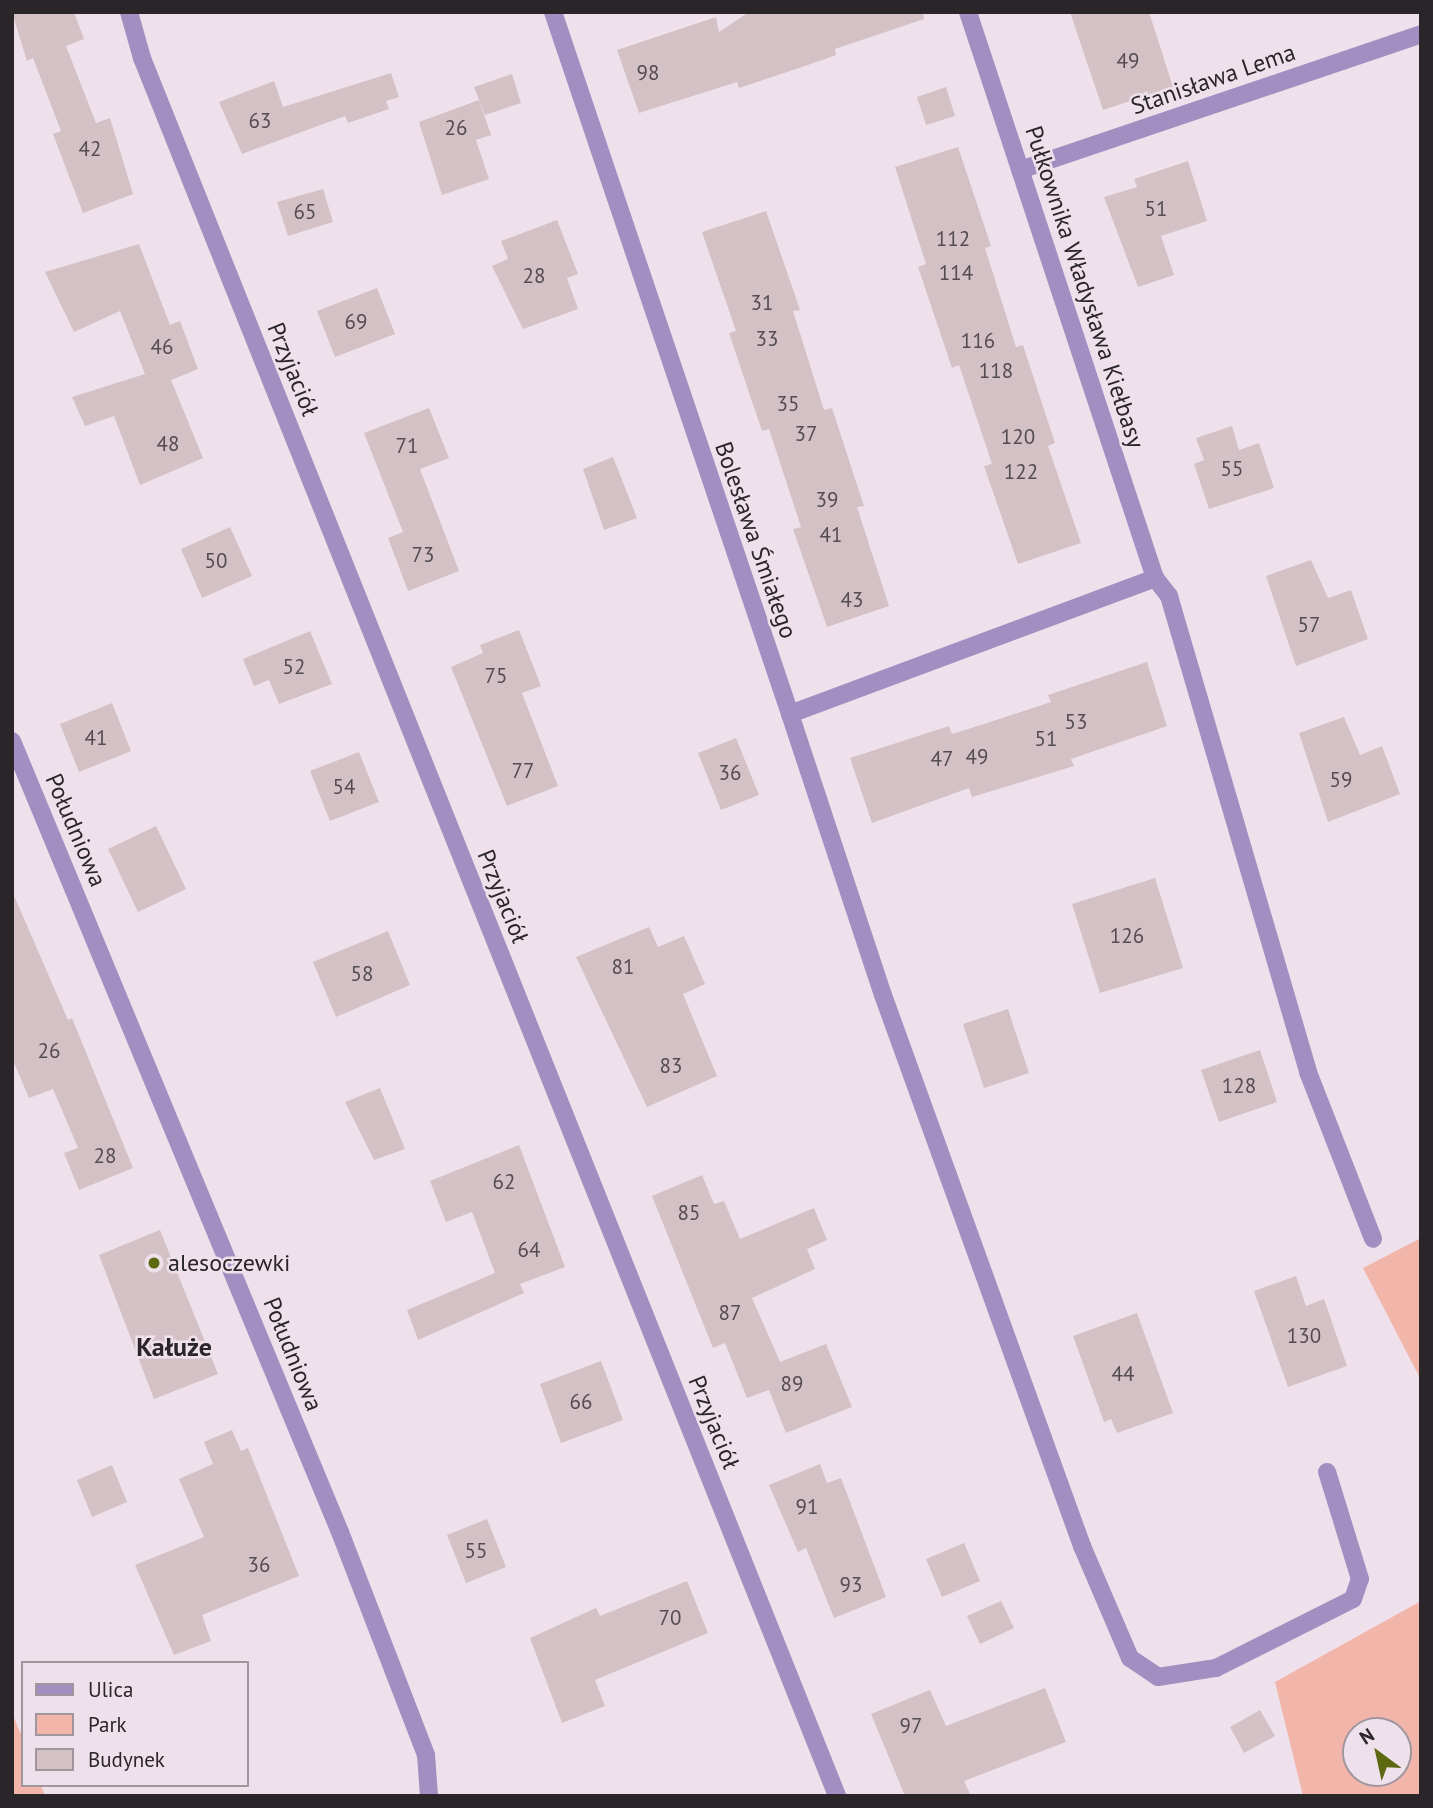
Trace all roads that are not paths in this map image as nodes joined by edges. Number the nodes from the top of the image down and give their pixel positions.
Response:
1 (129, 12) edge
2 (553, 12) edge
3 (968, 12) edge
4 (1421, 34) edge
5 (1020, 170) junction
6 (1155, 578) junction
7 (790, 714) junction
8 (12, 741) edge
9 (1373, 1239) dead end
10 (1327, 1472) dead end
11 (429, 1796) edge
12 (837, 1796) edge

1 - 12 street, Przyjaciół
2 - 7 street, Bolesława Śmiałego
3 - 5 street, Pułkownika Władysława Kiełbasy
4 - 5 street, Stanisława Lema
5 - 6 street, Pułkownika Władysława Kiełbasy
6 - 7 street
6 - 9 street, Pułkownika Władysława Kiełbasy
7 - 10 street, Bolesława Śmiałego
8 - 11 street, Południowa

